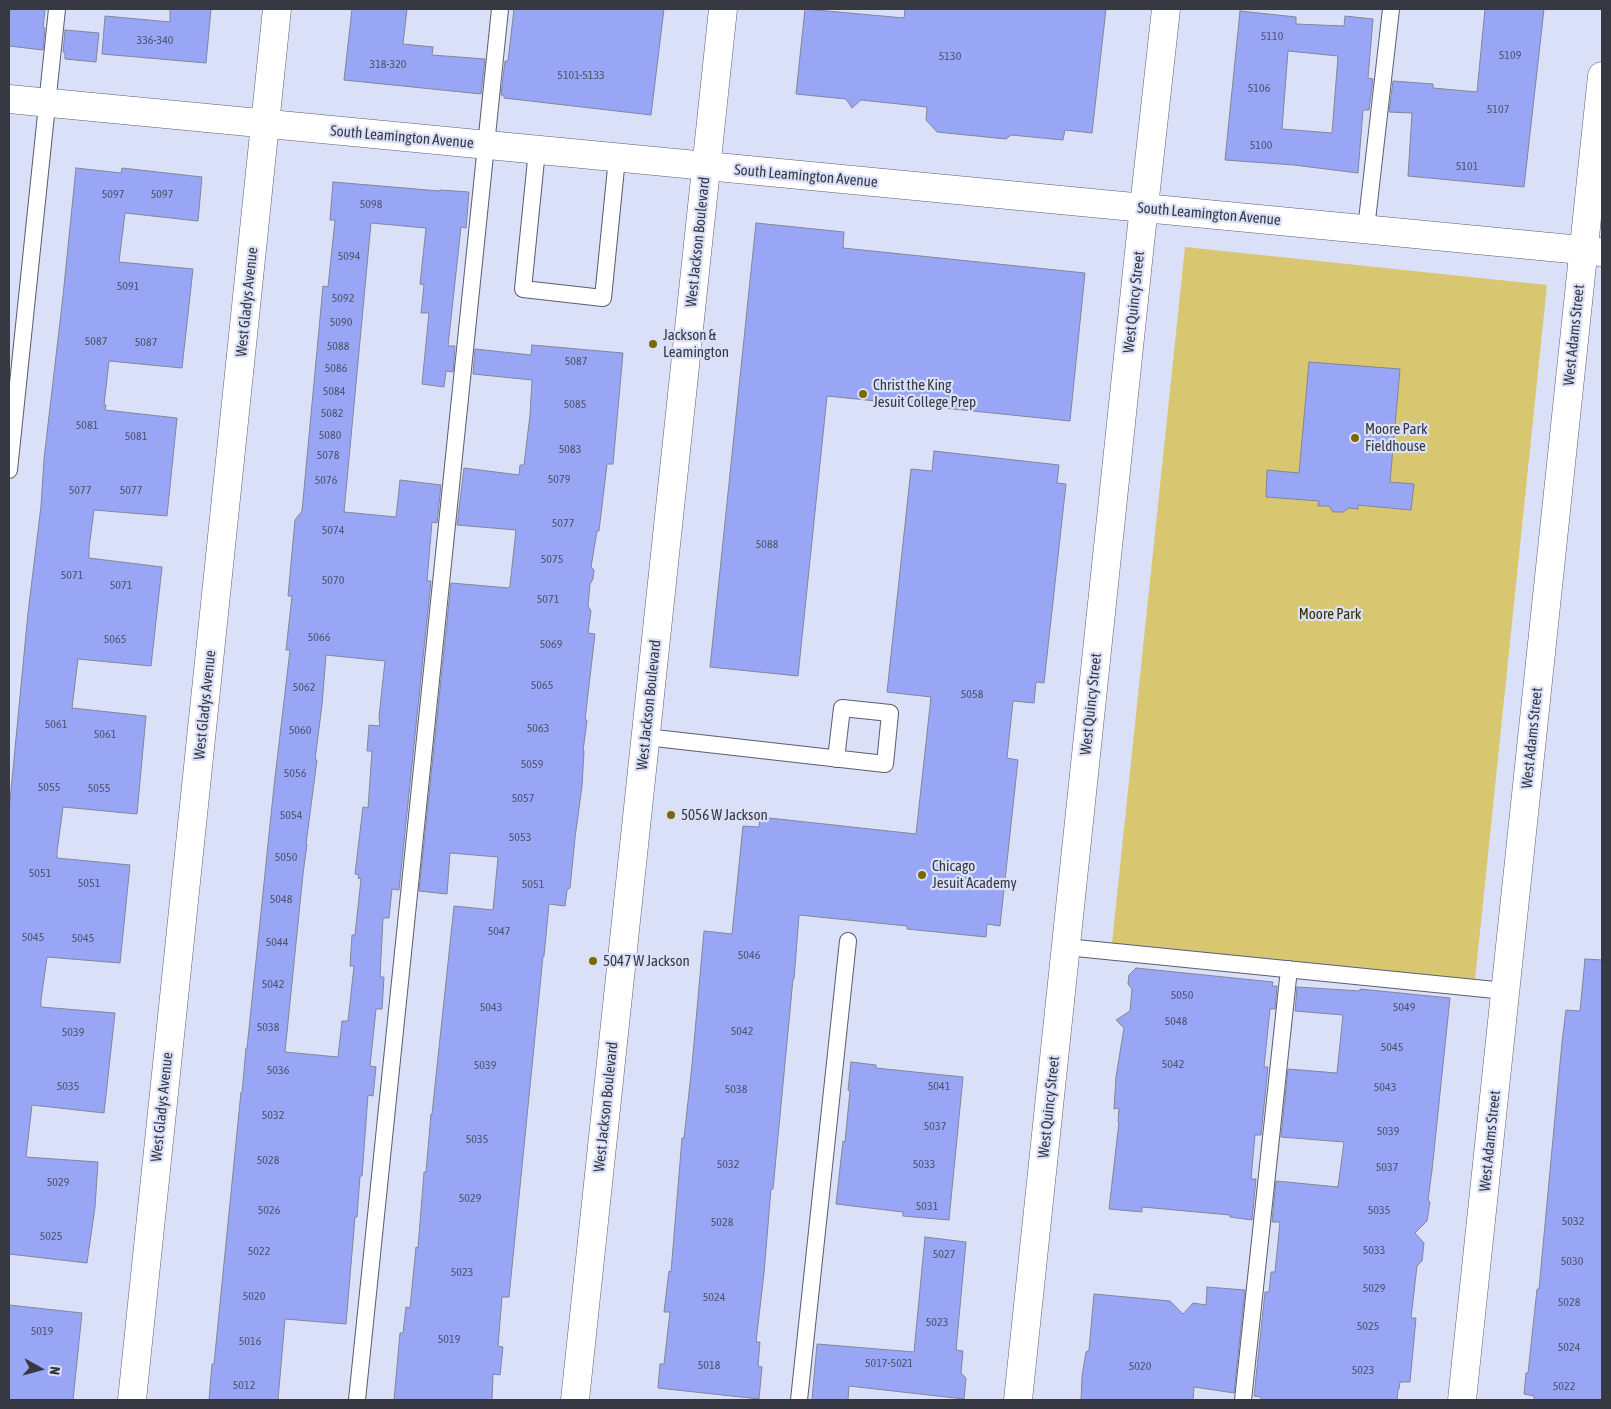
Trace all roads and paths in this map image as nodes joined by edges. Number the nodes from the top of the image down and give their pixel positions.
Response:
1 (57, 9) edge
2 (277, 9) edge
3 (500, 9) edge
4 (723, 9) edge
5 (1166, 9) edge
6 (1390, 9) edge
7 (1602, 76) edge
8 (9, 100) edge
9 (47, 103) junction
10 (265, 124) junction
11 (486, 145) junction
12 (537, 150) junction
13 (617, 158) junction
14 (706, 166) junction
15 (1144, 208) junction
16 (1366, 229) junction
17 (1593, 251) edge
18 (9, 470) edge
19 (646, 737) junction
20 (836, 759) dead end
21 (848, 941) dead end
22 (1066, 946) junction
23 (1289, 969) junction
24 (1505, 991) junction
25 (132, 1400) edge
26 (357, 1400) edge
27 (575, 1400) edge
28 (799, 1400) edge
29 (1018, 1400) edge
30 (1243, 1400) edge
31 (1462, 1400) edge

1 - 9 lane
2 - 10 street, West Gladys Avenue
3 - 11 lane
4 - 14 street, West Jackson Boulevard
5 - 15 street, West Quincy Street
6 - 16 lane
7 - 17 street, West Adams Street
8 - 9 street, South Leamington Avenue
9 - 10 street, South Leamington Avenue
9 - 18 lane
10 - 11 street, South Leamington Avenue
10 - 25 street, West Gladys Avenue
11 - 12 street, South Leamington Avenue
11 - 26 lane
12 - 13 street, South Leamington Avenue
12 - 13 lane
13 - 14 street, South Leamington Avenue
14 - 15 street, South Leamington Avenue
14 - 19 street, West Jackson Boulevard
15 - 16 street, South Leamington Avenue
15 - 22 street, West Quincy Street
16 - 17 street, South Leamington Avenue
17 - 24 street, West Adams Street
19 - 20 lane
19 - 27 street, West Jackson Boulevard
21 - 28 lane
22 - 23 lane
22 - 29 street, West Quincy Street
23 - 24 lane
23 - 30 lane
24 - 31 street, West Adams Street

